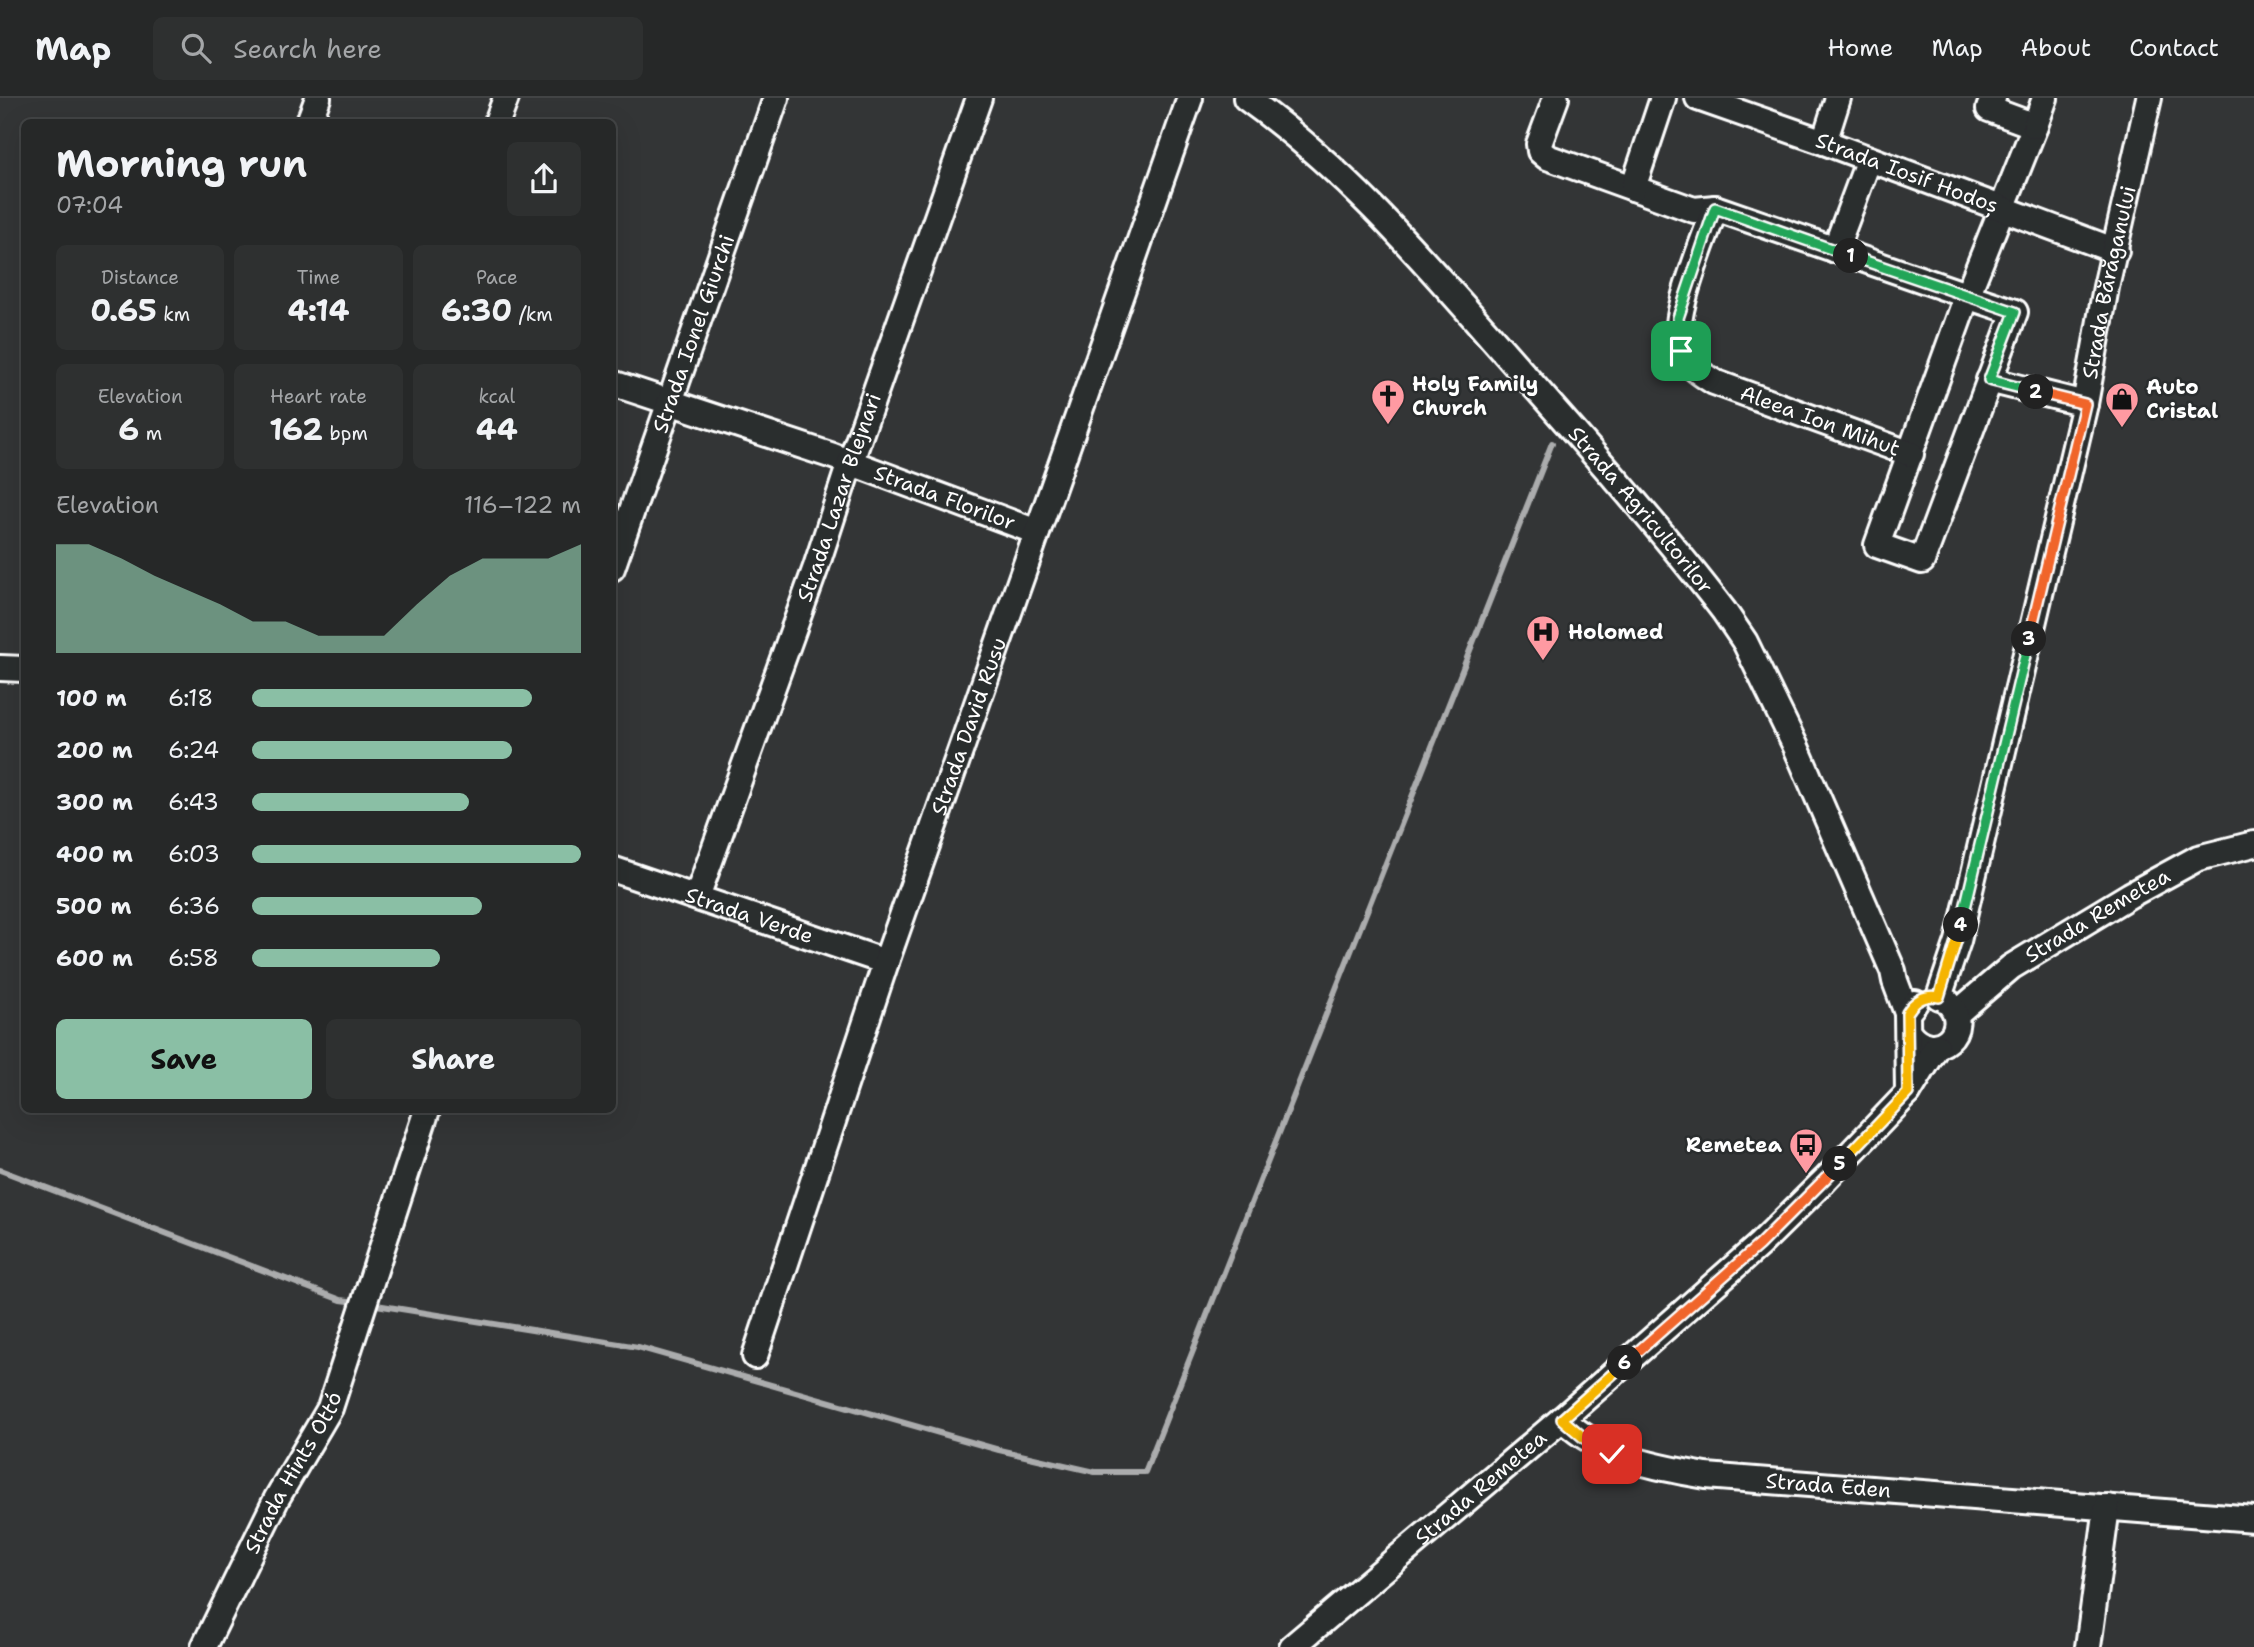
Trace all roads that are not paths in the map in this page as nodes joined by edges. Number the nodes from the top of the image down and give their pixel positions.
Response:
1 (318, 98) edge
2 (506, 98) edge
3 (776, 98) edge
4 (979, 98) edge
5 (1190, 98) edge
6 (1556, 98) edge
7 (1663, 98) edge
8 (1698, 98) edge
9 (1838, 98) edge
10 (1993, 98) edge
11 (2045, 98) edge
12 (2150, 98) edge
13 (1252, 100) edge
14 (1724, 102) edge
15 (310, 119) edge
16 (498, 119) edge
17 (2035, 126) junction
18 (1824, 142) junction
19 (1869, 159) junction
20 (1633, 188) junction
21 (1715, 208) junction
22 (2002, 209) junction
23 (1835, 250) junction
24 (2116, 251) junction
25 (1967, 296) junction
26 (1989, 380) junction
27 (616, 384) edge
28 (670, 403) junction
29 (2085, 404) junction
30 (1911, 454) junction
31 (851, 464) junction
32 (1037, 532) junction
33 (616, 557) edge
34 (0, 668) edge
35 (21, 669) edge
36 (2254, 844) edge
37 (616, 870) edge
38 (697, 897) junction
39 (886, 961) junction
40 (1893, 971) junction
41 (1940, 1002) junction
42 (1908, 1023) junction
43 (1937, 1046) junction
44 (1908, 1093) junction
45 (426, 1113) edge
46 (755, 1356) dead end
47 (1562, 1419) junction
48 (2107, 1507) junction
49 (2254, 1519) edge
50 (204, 1647) edge
51 (1292, 1647) edge
52 (2088, 1647) edge

1 - 15 street
2 - 16 street
3 - 28 street, Strada Ionel Giurchi
4 - 31 street, Strada Lazar Blejnari
5 - 32 street, Strada David Rusu
6 - 20 street, Aleea Ion Mihuț
7 - 20 street
8 - 14 street, Strada Iosif Hodoș
9 - 18 street
10 - 17 street
11 - 17 street, Aleea Ion Mihuț
12 - 24 street, Strada Bărăganului
13 - 40 street, Strada Agricultorilor
14 - 18 street, Strada Iosif Hodoș
17 - 22 street, Aleea Ion Mihuț
18 - 19 street, Strada Iosif Hodoș
19 - 22 street, Strada Iosif Hodoș
19 - 23 street
20 - 21 street, Aleea Ion Mihuț
21 - 23 street, Aleea Ion Mihuț
21 - 30 street, Aleea Ion Mihuț
22 - 24 street, Strada Iosif Hodoș
22 - 25 street, Aleea Ion Mihuț
23 - 25 street, Aleea Ion Mihuț
24 - 29 street, Strada Bărăganului
25 - 26 street, Aleea Ion Mihuț
25 - 30 street, Aleea Ion Mihuț
26 - 29 street
26 - 30 street, Aleea Ion Mihuț
27 - 28 street, Strada Florilor
28 - 31 street, Strada Florilor
28 - 33 street, Strada Ionel Giurchi
29 - 41 street, Strada Bărăganului
31 - 32 street, Strada Florilor
31 - 38 street, Strada Lazar Blejnari
32 - 39 street, Strada David Rusu
34 - 35 street
36 - 41 street, Strada Remetea
37 - 38 street, Strada Verde
38 - 39 street, Strada Verde
39 - 46 street, Strada David Rusu
40 - 41 street, Strada Agricultorilor
40 - 42 street, Strada Agricultorilor
41 - 42 street
41 - 43 street
42 - 43 street
42 - 44 street
43 - 44 street, Strada Remetea
44 - 47 street, Strada Remetea
45 - 50 street, Strada Hints Ottó
47 - 48 street, Strada Eden
47 - 51 street, Strada Remetea
48 - 49 street, Strada Eden
48 - 52 street

